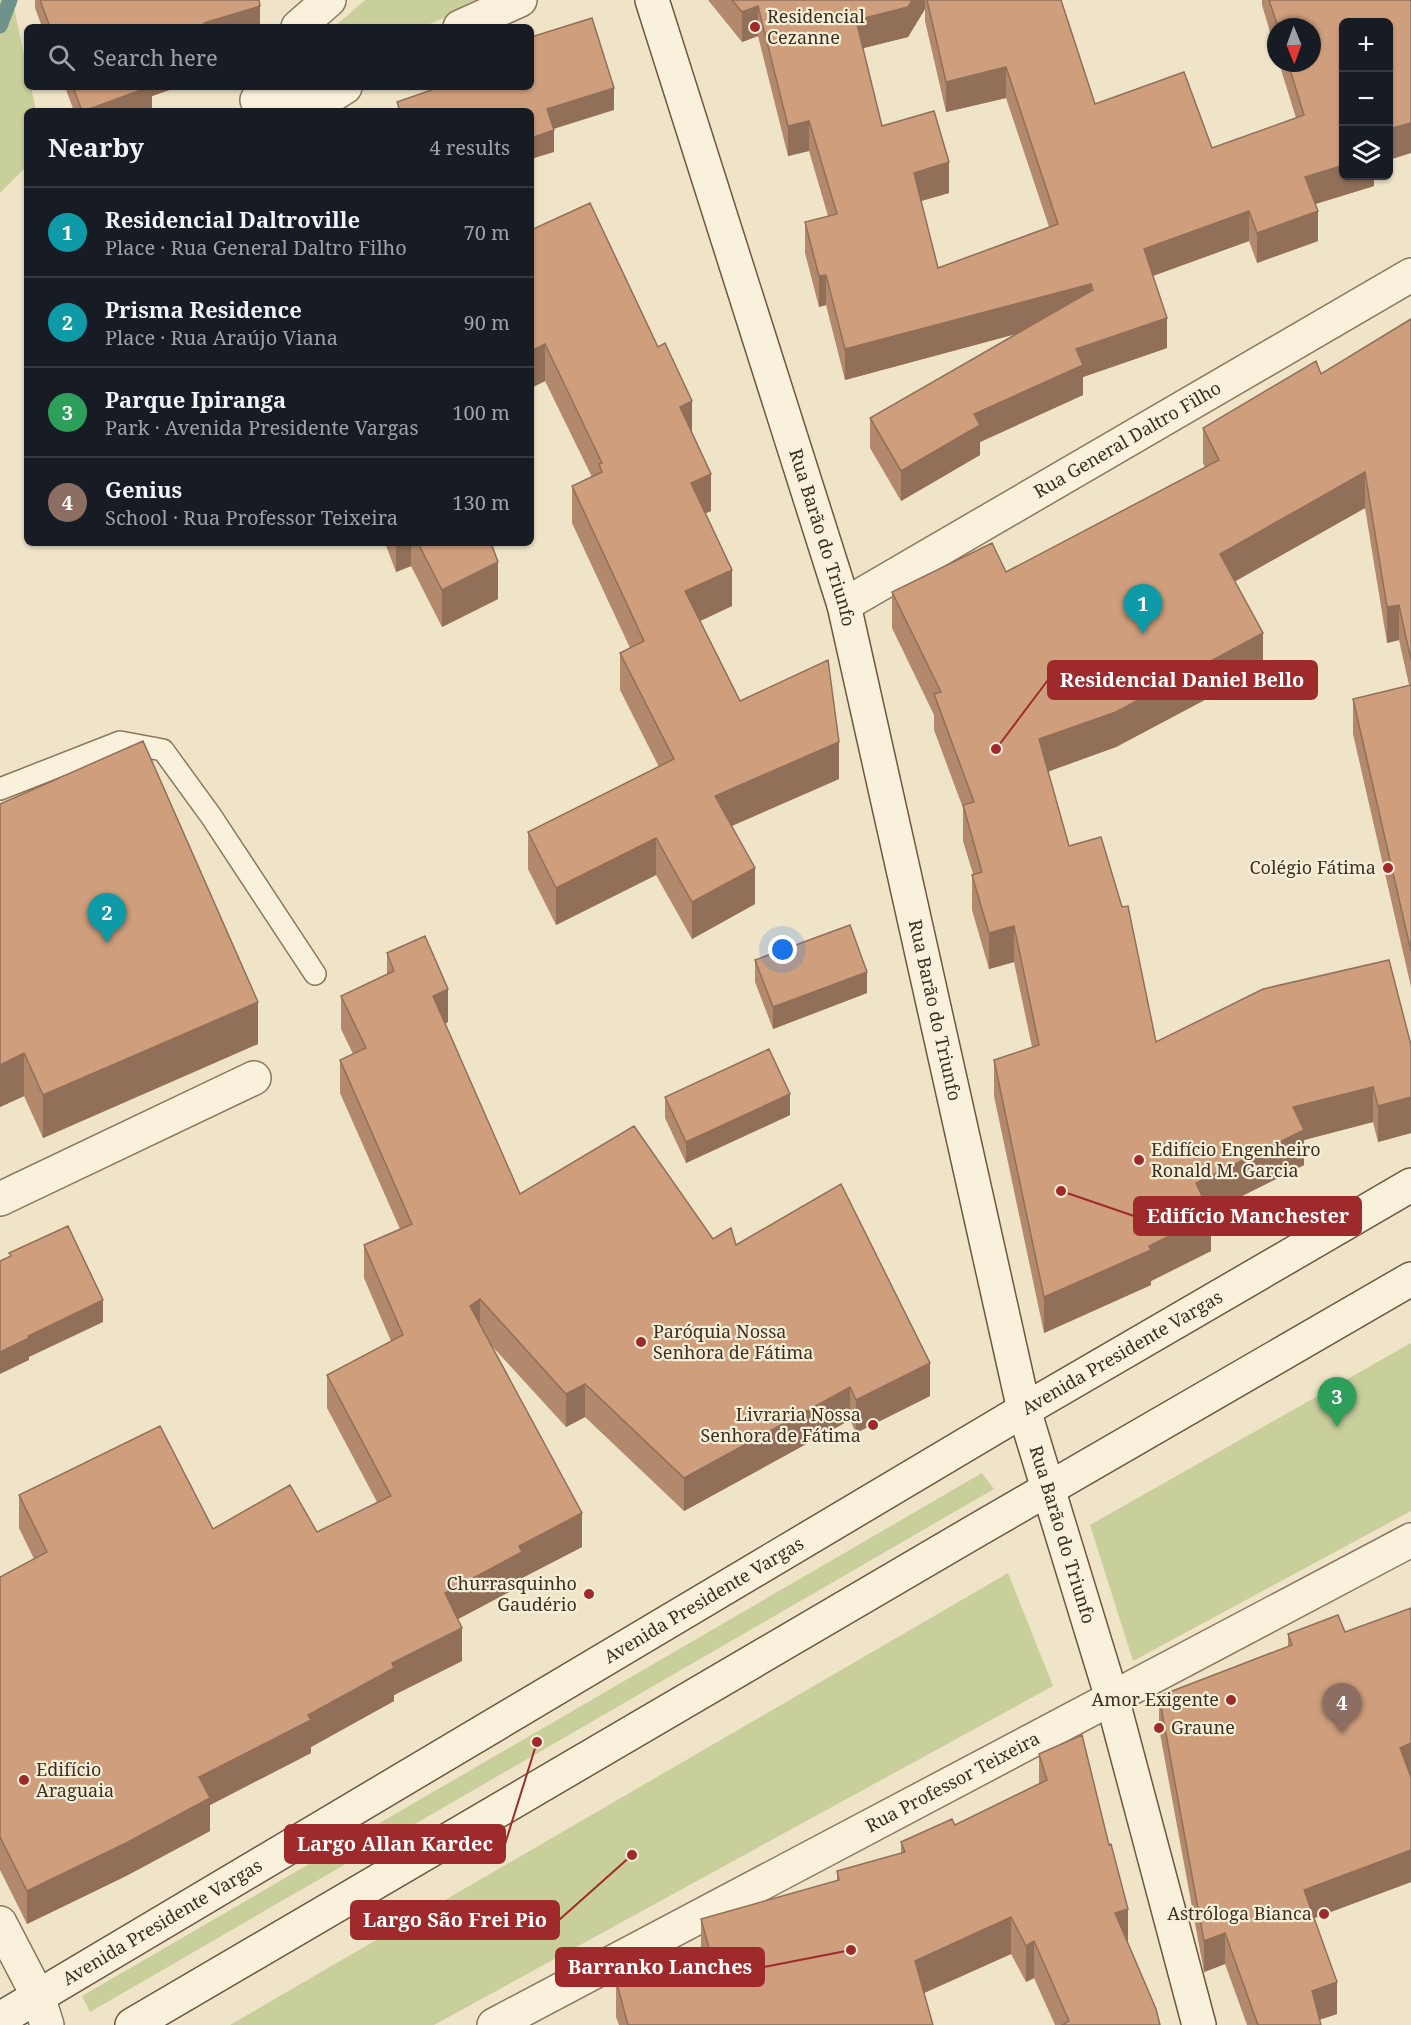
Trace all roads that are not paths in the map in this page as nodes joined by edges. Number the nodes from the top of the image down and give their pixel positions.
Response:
1 (329, 0) edge
2 (520, 0) edge
3 (652, 0) edge
4 (301, 24) edge
5 (467, 24) edge
6 (340, 90) edge
7 (249, 99) edge
8 (1411, 275) edge
9 (844, 604) junction
10 (0, 789) edge
11 (315, 974) dead end
12 (254, 1078) dead end
13 (1411, 1185) edge
14 (0, 1199) edge
15 (1411, 1279) edge
16 (1024, 1410) junction
17 (1048, 1489) junction
18 (1411, 1540) edge
19 (1112, 1698) junction
20 (0, 1923) edge
21 (42, 2011) edge
22 (0, 2019) edge
23 (132, 2025) edge
24 (494, 2025) edge
25 (1199, 2025) edge

1 - 4 street
2 - 5 street
3 - 9 street, Rua Barão do Triunfo
6 - 7 street
8 - 9 street, Rua General Daltro Filho
9 - 16 street, Rua Barão do Triunfo
10 - 11 lane
12 - 14 street
13 - 16 street, Avenida Presidente Vargas
15 - 17 street
16 - 17 street, Rua Barão do Triunfo
16 - 21 street, Avenida Presidente Vargas
17 - 19 street, Rua Barão do Triunfo
17 - 23 street
18 - 19 street, Rua Professor Teixeira
19 - 24 street, Rua Professor Teixeira
19 - 25 street, Rua Barão do Triunfo
20 - 21 street
21 - 22 street, Avenida Presidente Vargas

